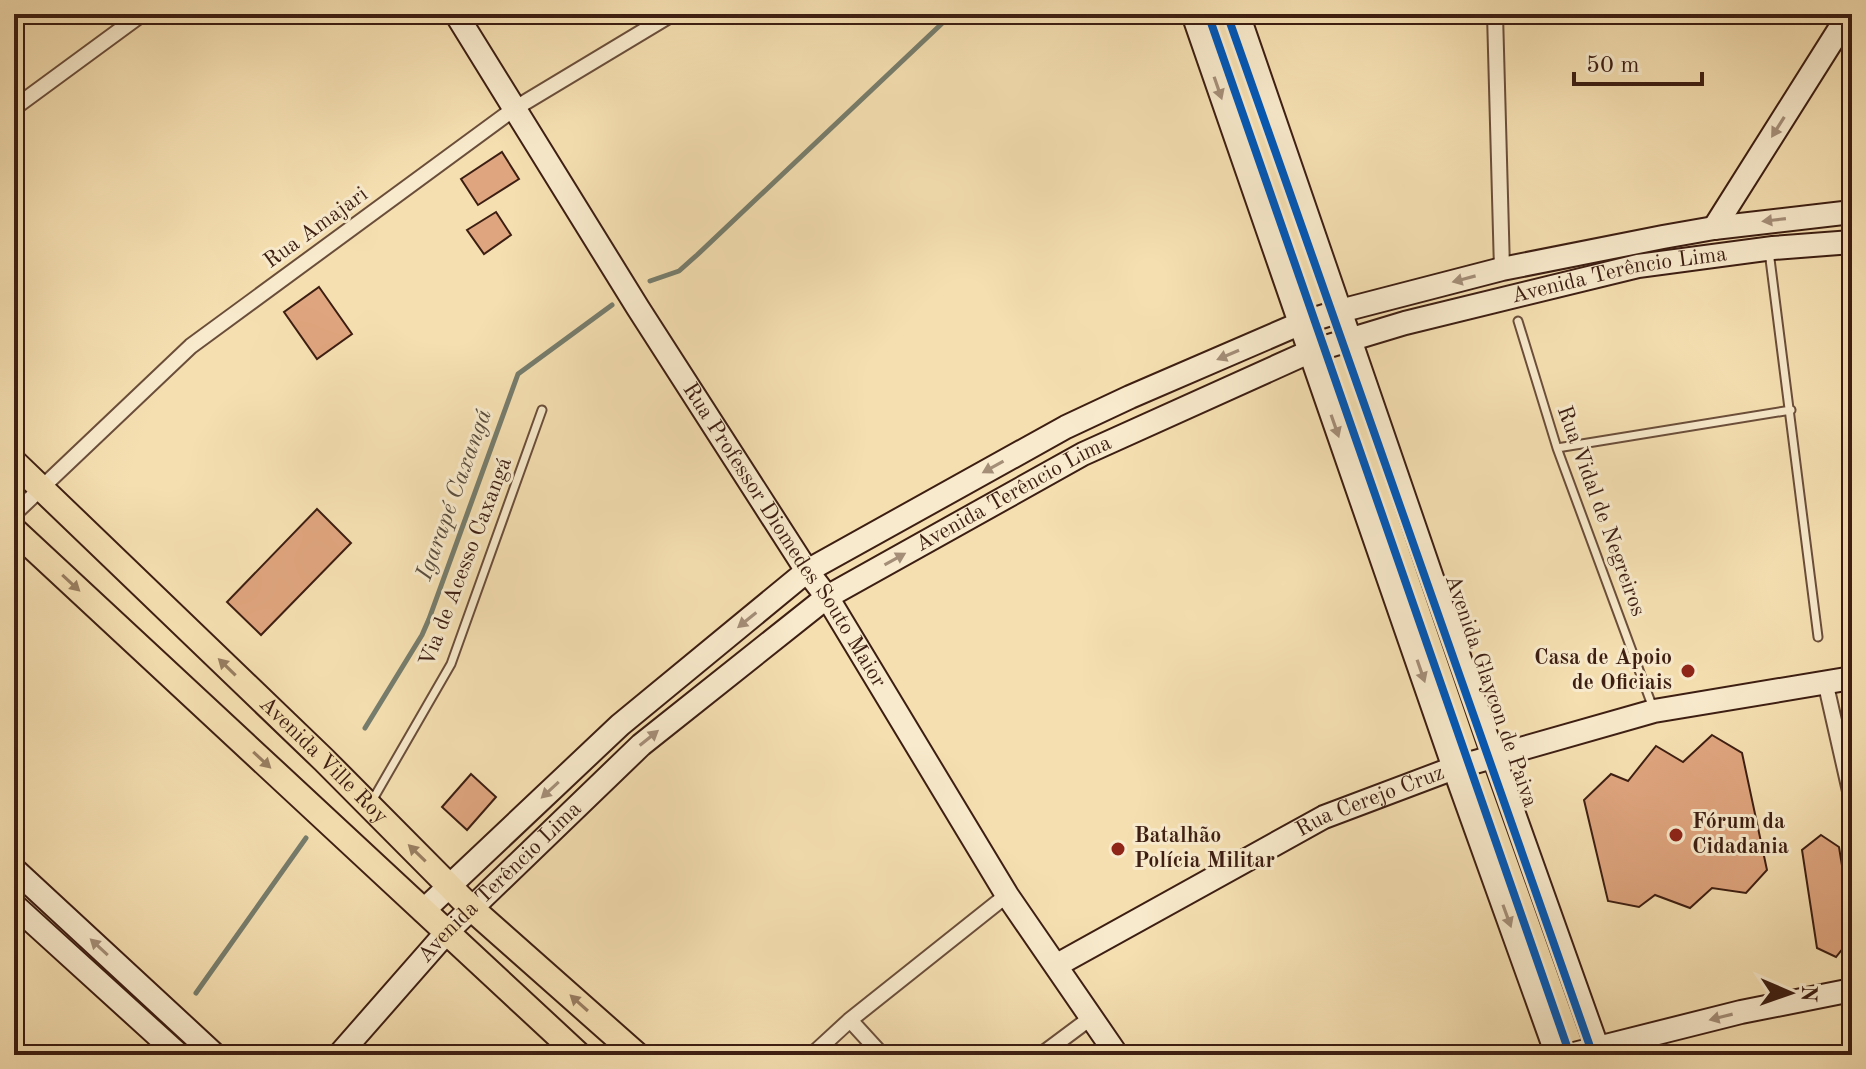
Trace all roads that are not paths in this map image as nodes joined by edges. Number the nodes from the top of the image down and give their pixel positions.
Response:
1 (142, 14) edge
2 (456, 14) edge
3 (672, 14) edge
4 (1193, 14) edge
5 (1238, 14) edge
6 (1495, 14) edge
7 (1849, 14) edge
8 (14, 108) edge
9 (514, 109) junction
10 (1852, 212) edge
11 (1714, 228) junction
12 (1852, 242) edge
13 (1633, 243) junction
14 (1770, 259) dead end
15 (1638, 266) junction
16 (1502, 269) junction
17 (1340, 311) junction
18 (1518, 321) dead end
19 (1299, 324) junction
20 (1351, 339) junction
21 (1309, 352) junction
22 (1130, 397) junction
23 (542, 410) dead end
24 (1791, 410) junction
25 (1142, 426) junction
26 (1557, 448) junction
27 (14, 462) edge
28 (40, 487) junction
29 (14, 514) edge
30 (14, 530) edge
31 (807, 571) junction
32 (827, 597) junction
33 (1818, 637) dead end
34 (1852, 678) edge
35 (1825, 681) junction
36 (1654, 711) junction
37 (1493, 755) junction
38 (1454, 768) junction
39 (1850, 783) edge
40 (1852, 800) edge
41 (365, 803) junction
42 (14, 869) edge
43 (450, 884) junction
44 (1007, 895) junction
45 (14, 905) edge
46 (471, 908) junction
47 (423, 911) junction
48 (446, 933) junction
49 (1057, 965) junction
50 (1852, 990) edge
51 (1092, 1017) junction
52 (850, 1020) junction
53 (207, 1047) edge
54 (1599, 1051) edge
55 (179, 1055) edge
56 (339, 1055) edge
57 (579, 1055) edge
58 (637, 1055) edge
59 (812, 1055) edge
60 (882, 1055) edge
61 (1041, 1055) edge
62 (1117, 1055) edge
63 (1557, 1055) edge
64 (1570, 1055) edge

1 - 8 street
2 - 9 main road, Rua Professor Diomedes Souto Maior
3 - 9 street, Rua Amajari
4 -> 19 main road
5 - 17 main road, Avenida Glaycon de Paiva
6 - 16 street
7 -> 11 main road
9 - 28 street, Rua Amajari
9 - 31 main road, Rua Professor Diomedes Souto Maior
10 -> 11 main road, Avenida Terêncio Lima
11 - 13 main road, Avenida Terêncio Lima
12 - 15 main road, Avenida Terêncio Lima
13 - 15 main road
13 - 16 main road, Avenida Terêncio Lima
14 - 24 lane
15 - 20 main road, Avenida Terêncio Lima
16 -> 17 main road, Avenida Terêncio Lima
17 - 19 main road, Avenida Terêncio Lima
17 - 20 main road, Avenida Glaycon de Paiva
18 - 26 lane, Rua Vidal de Negreiros
19 - 21 main road
19 -> 22 main road, Avenida Terêncio Lima
20 - 21 main road, Avenida Terêncio Lima
20 - 37 main road, Avenida Glaycon de Paiva
21 - 25 main road, Avenida Terêncio Lima
21 -> 38 main road
22 - 25 main road
22 -> 31 main road, Avenida Terêncio Lima
23 - 41 lane, Via de Acesso Caxangá
24 - 26 lane
24 - 33 lane
32 -> 25 main road, Avenida Terêncio Lima
26 - 36 lane, Rua Vidal de Negreiros
27 - 28 main road, Avenida Ville Roy
28 - 29 street, Rua Amajari
41 -> 28 main road, Avenida Ville Roy
30 -> 47 main road, Avenida Ville Roy
31 - 32 main road, Rua Professor Diomedes Souto Maior
31 -> 43 main road, Avenida Terêncio Lima
32 - 44 main road, Rua Professor Diomedes Souto Maior
46 -> 32 main road, Avenida Terêncio Lima
34 - 35 main road, Rua Cerejo Cruz
35 - 36 main road, Rua Cerejo Cruz
35 - 39 street
36 - 37 main road, Rua Cerejo Cruz
37 - 38 main road, Rua Cerejo Cruz
37 - 54 main road, Avenida Glaycon de Paiva
38 - 49 main road, Rua Cerejo Cruz
38 -> 63 main road
39 - 40 street
43 -> 41 main road, Avenida Ville Roy
53 -> 42 main road
43 - 46 main road, Avenida Ville Roy
43 - 47 main road, Avenida Terêncio Lima
44 - 49 main road, Rua Professor Diomedes Souto Maior
44 - 52 street
45 - 55 main road
46 - 48 main road, Avenida Terêncio Lima
58 -> 46 main road, Avenida Ville Roy
47 - 48 main road, Avenida Ville Roy
48 - 56 main road, Avenida Terêncio Lima
48 - 57 main road, Avenida Ville Roy
49 - 51 main road, Rua Professor Diomedes Souto Maior
50 -> 54 main road
51 - 61 street
51 - 62 main road, Rua Professor Diomedes Souto Maior
52 - 59 street
52 - 60 street
54 - 64 main road

